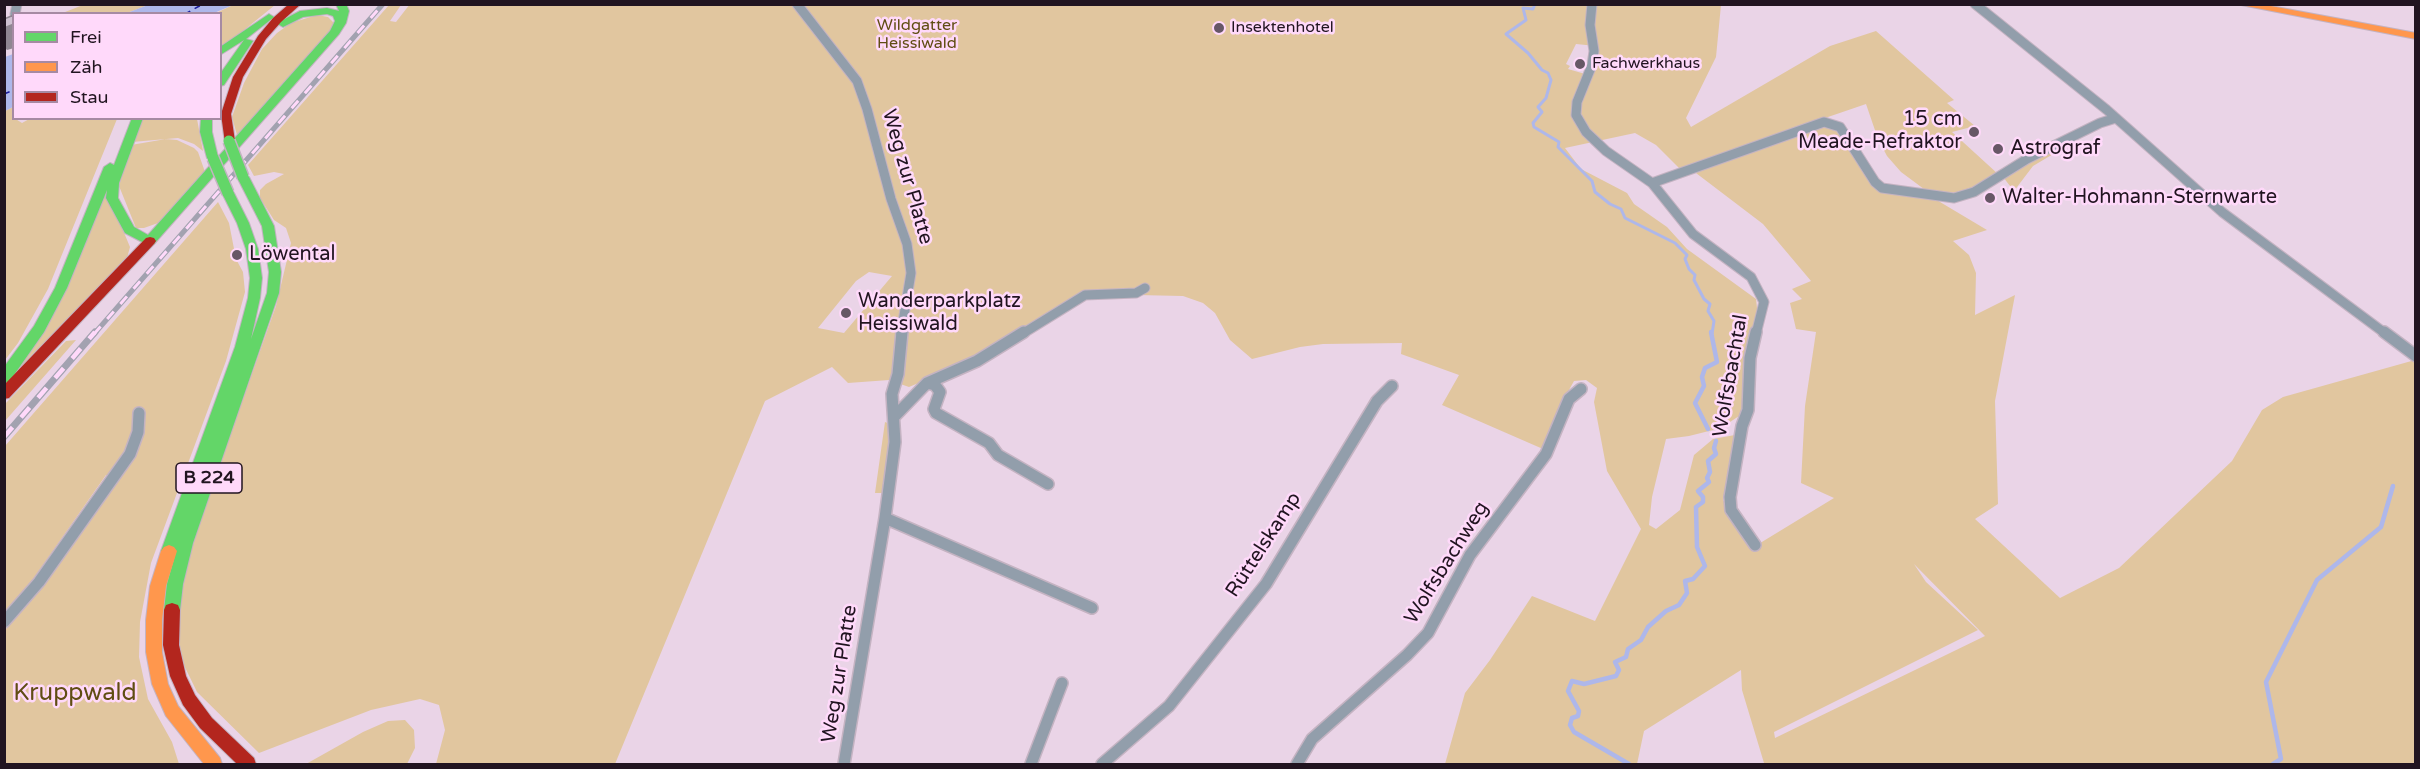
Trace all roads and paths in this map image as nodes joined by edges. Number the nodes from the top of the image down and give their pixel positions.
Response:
1 (283, 4) edge
2 (296, 4) edge
3 (341, 4) edge
4 (797, 4) edge
5 (1592, 4) edge
6 (1975, 4) edge
7 (2241, 4) edge
8 (269, 17) junction
9 (341, 23) junction
10 (2415, 36) edge
11 (262, 38) junction
12 (222, 51) edge
13 (222, 80) edge
14 (2116, 118) junction
15 (128, 120) edge
16 (137, 120) edge
17 (207, 120) edge
18 (1652, 183) junction
19 (150, 241) junction
20 (1145, 288) dead end
21 (2415, 356) edge
22 (4, 378) edge
23 (927, 383) junction
24 (1392, 386) dead end
25 (1581, 389) dead end
26 (4, 394) edge
27 (139, 413) dead end
28 (895, 416) junction
29 (1048, 484) dead end
30 (885, 518) junction
31 (1755, 545) dead end
32 (1092, 608) dead end
33 (4, 622) edge
34 (1062, 683) dead end
35 (214, 765) edge
36 (248, 765) edge
37 (844, 765) edge
38 (1031, 765) edge
39 (1102, 765) edge
40 (1297, 765) edge

1 - 8 main road
2 - 11 main road, B 224
3 - 9 main road
4 - 28 street, Weg zur Platte
5 - 18 street, Wolfsbachtal
6 - 14 street
7 - 10 main road
8 - 12 main road
8 - 13 main road
9 - 11 main road
9 - 19 main road
11 - 36 main road, B 224, bridge
14 - 18 street
14 - 21 street
15 - 22 main road
16 - 19 main road
17 - 35 main road, B 224, bridge
18 - 31 street, Wolfsbachtal
19 - 26 main road
20 - 23 street
23 - 28 street
23 - 29 street
24 - 39 street, Rüttelskamp
25 - 40 street, Wolfsbachweg
27 - 33 street
28 - 30 street, Weg zur Platte
30 - 32 street
30 - 37 street, Weg zur Platte
34 - 38 street

